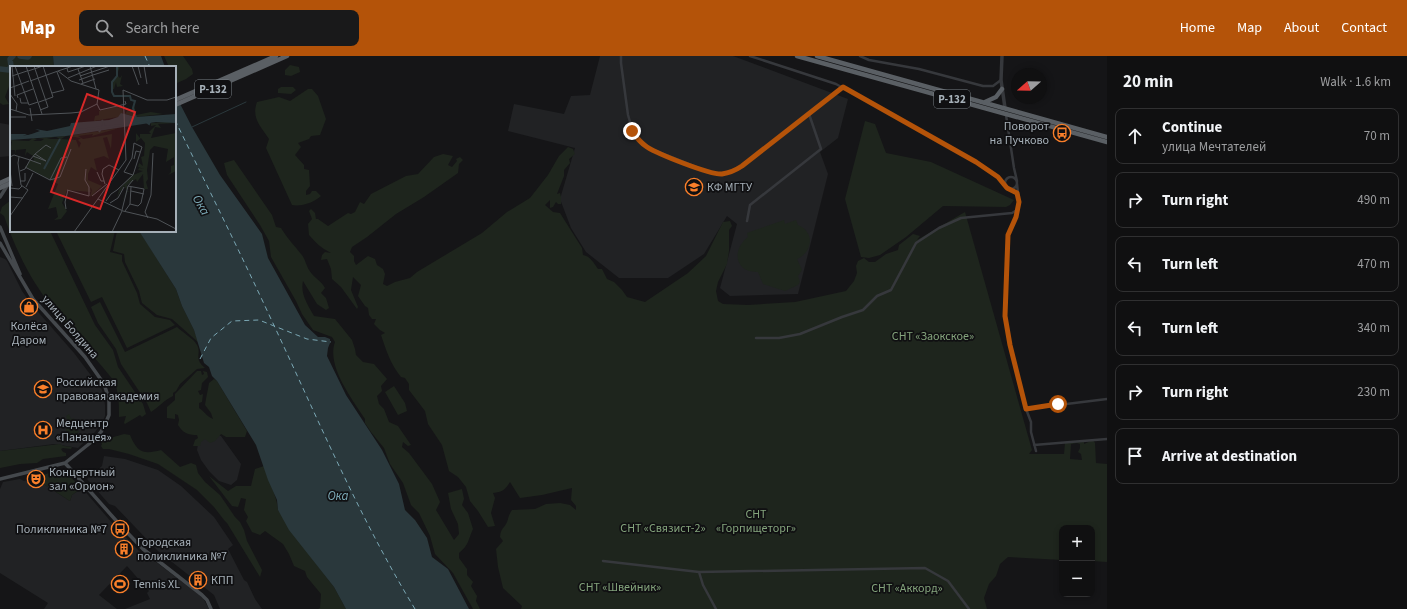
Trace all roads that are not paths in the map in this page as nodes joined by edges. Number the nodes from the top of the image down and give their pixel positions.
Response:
1 (276, 56) edge
2 (286, 56) edge
3 (621, 56) edge
4 (750, 56) edge
5 (797, 56) edge
6 (817, 56) edge
7 (860, 56) edge
8 (1002, 56) edge
9 (249, 71) junction
10 (1001, 80) junction
11 (843, 87) junction
12 (1002, 89) junction
13 (176, 100) edge
14 (984, 102) junction
15 (176, 105) edge
16 (1005, 108) junction
17 (809, 114) junction
18 (1006, 115) junction
19 (1107, 137) edge
20 (1107, 142) edge
21 (1014, 168) junction
22 (998, 177) junction
23 (10, 178) edge
24 (1008, 178) junction
25 (0, 183) edge
26 (9, 183) edge
27 (1017, 183) junction
28 (1005, 185) junction
29 (0, 188) edge
30 (1012, 190) junction
31 (0, 197) edge
32 (1018, 197) junction
33 (1017, 210) junction
34 (747, 222) dead end
35 (0, 227) edge
36 (1, 245) edge
37 (21, 279) junction
38 (756, 338) dead end
39 (1107, 399) edge
40 (1026, 409) junction
41 (1107, 439) edge
42 (1034, 445) junction
43 (1036, 451) dead end
44 (66, 463) junction
45 (0, 479) edge
46 (603, 561) dead end
47 (699, 572) junction
48 (211, 609) edge
49 (716, 609) edge
50 (969, 609) edge

1 - 9 highway, Р-132
2 - 9 highway, Р-132
3 - 17 street
4 - 11 street
5 - 18 highway, Р-132
6 - 14 highway, Р-132
7 - 10 street
8 - 10 street
9 - 13 highway, Р-132
9 - 15 highway, Р-132
10 - 12 street
11 - 17 street
11 - 22 street
12 - 14 highway
12 - 16 street
14 - 16 highway, Р-132
16 - 18 highway
16 - 19 highway, Р-132
17 - 34 street
18 - 20 highway, Р-132
18 - 21 street
21 - 24 street
21 - 27 street
22 - 24 street
22 - 28 street
23 - 25 highway
24 - 27 street
24 - 28 street
26 - 29 highway
26 - 31 main road
27 - 30 street
27 - 32 street
28 - 30 street
30 - 32 street
32 - 33 street
33 - 38 street
33 - 40 street
35 - 37 main road
36 - 37 main road, улица Болдина
37 - 44 main road, улица Болдина
39 - 40 street
40 - 42 street
41 - 42 street
42 - 43 street
44 - 45 main road, улица Болдина
44 - 48 main road
46 - 47 street
47 - 49 street
47 - 50 street

